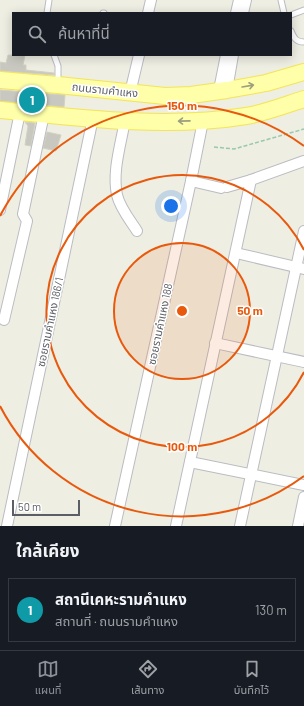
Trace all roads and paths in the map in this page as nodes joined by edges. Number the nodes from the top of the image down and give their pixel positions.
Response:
1 (49, 0) edge
2 (151, 0) edge
3 (239, 0) edge
4 (246, 0) edge
5 (281, 0) edge
6 (304, 10) edge
7 (48, 12) edge
8 (148, 12) edge
9 (236, 12) edge
10 (243, 12) edge
11 (284, 12) edge
12 (292, 15) edge
13 (292, 33) edge
14 (304, 42) edge
15 (54, 56) edge
16 (139, 56) edge
17 (226, 56) edge
18 (233, 56) edge
19 (304, 72) edge
20 (0, 80) edge
21 (58, 84) junction
22 (223, 90) junction
23 (130, 93) junction
24 (303, 102) edge
25 (0, 110) edge
26 (20, 112) junction
27 (44, 114) junction
28 (93, 118) junction
29 (125, 120) junction
30 (203, 121) junction
31 (304, 129) edge
32 (214, 147) dead end
33 (304, 161) edge
34 (251, 180) junction
35 (191, 181) junction
36 (0, 210) edge
37 (137, 231) dead end
38 (304, 231) edge
39 (236, 253) junction
40 (300, 268) edge
41 (4, 320) dead end
42 (215, 343) junction
43 (276, 356) junction
44 (304, 362) edge
45 (190, 462) junction
46 (252, 475) junction
47 (304, 485) edge
48 (304, 497) edge
49 (7, 526) edge
50 (115, 526) edge
51 (176, 526) edge
52 (240, 526) edge
53 (298, 526) edge

1 - 7 lane
2 - 8 street
3 - 9 street
4 - 10 street
5 - 11 lane
6 - 12 lane
13 - 14 lane
15 - 21 lane
16 - 23 street
17 - 22 street
18 - 22 street
22 -> 19 main road, ถนนรามคำแหง
20 - 21 main road, ถนนรามคำแหง
21 - 23 main road, ถนนรามคำแหง
22 - 23 main road, ถนนรามคำแหง
24 - 30 main road
25 - 26 main road
26 - 27 main road
26 - 36 street
27 - 28 main road
27 - 41 street
28 - 29 main road
28 - 49 street, ซอยรามคำแหง 186/1
30 -> 29 main road
29 - 37 street
30 - 35 street, ซอยรามคำแหง 188
31 - 32 path
33 - 34 street
34 - 35 street
34 - 39 street
35 - 50 street, ซอยรามคำแหง 188
38 - 40 street
39 - 40 street
39 - 42 street
40 - 43 street
42 - 43 street
42 - 45 street
43 - 44 street
43 - 46 street
45 - 46 street
45 - 51 street
46 - 47 street
46 - 52 street
48 - 53 street

